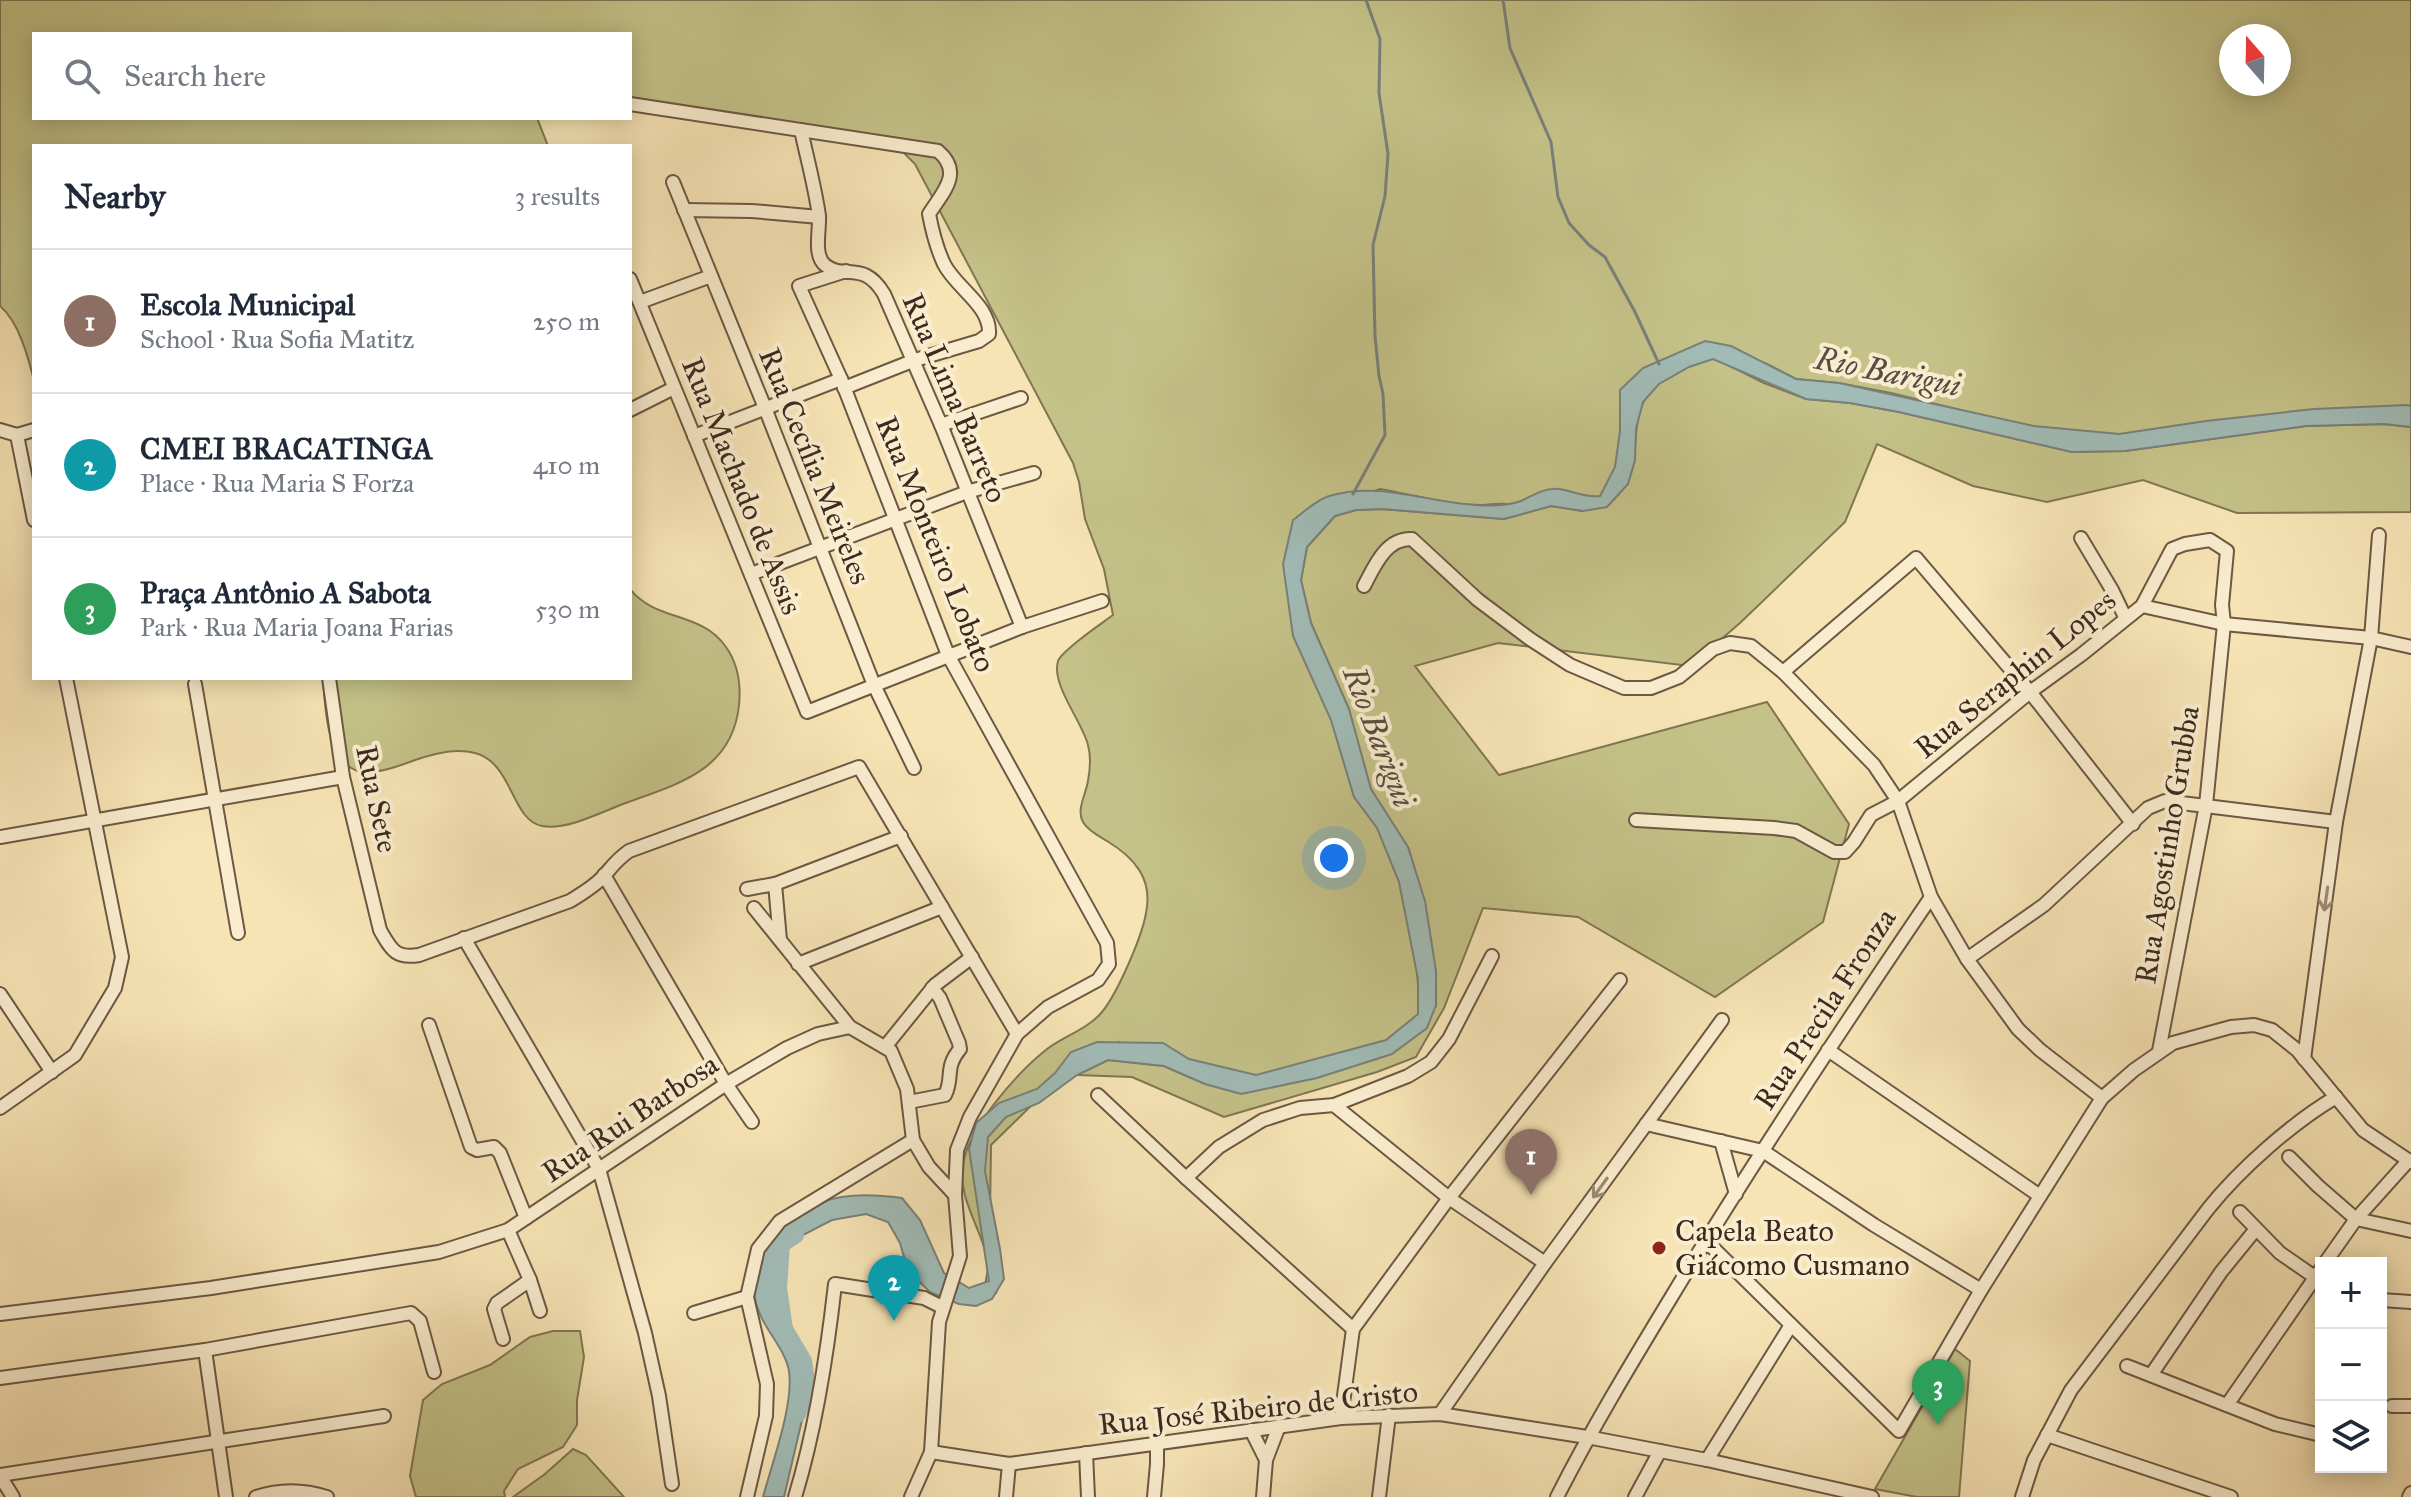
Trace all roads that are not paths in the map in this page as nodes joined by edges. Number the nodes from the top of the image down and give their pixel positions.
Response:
1 (632, 104) edge
2 (801, 130) junction
3 (673, 182) dead end
4 (684, 210) junction
5 (819, 217) junction
6 (846, 271) junction
7 (711, 276) junction
8 (632, 284) edge
9 (640, 302) junction
10 (915, 360) junction
11 (843, 383) junction
12 (674, 388) junction
13 (1021, 398) dead end
14 (765, 408) junction
15 (632, 409) edge
16 (941, 425) junction
17 (0, 430) edge
18 (32, 431) edge
19 (17, 435) junction
20 (694, 436) junction
21 (1034, 473) dead end
22 (967, 492) junction
23 (32, 510) edge
24 (894, 519) junction
25 (2379, 535) dead end
26 (2081, 538) dead end
27 (820, 547) junction
28 (2227, 551) joint
29 (751, 574) junction
30 (1364, 586) dead end
31 (1102, 601) dead end
32 (2142, 606) junction
33 (2125, 617) junction
34 (2224, 624) junction
35 (1022, 627) junction
36 (2371, 638) junction
37 (2411, 647) edge
38 (948, 655) junction
39 (1783, 672) junction
40 (66, 680) edge
41 (329, 680) edge
42 (195, 684) dead end
43 (874, 685) junction
44 (2030, 692) junction
45 (914, 768) dead end
46 (343, 777) junction
47 (215, 798) junction
48 (1898, 801) junction
49 (2206, 805) junction
50 (94, 819) junction
51 (1636, 820) dead end
52 (2336, 822) junction
53 (2133, 824) junction
54 (901, 836) junction
55 (0, 837) edge
56 (604, 875) junction
57 (775, 884) junction
58 (747, 889) dead end
59 (1931, 897) junction
60 (942, 907) junction
61 (754, 908) dead end
62 (238, 933) dead end
63 (464, 938) junction
64 (780, 940) junction
65 (1492, 956) dead end
66 (972, 957) junction
67 (1967, 959) junction
68 (798, 964) junction
69 (1620, 980) dead end
70 (932, 988) junction
71 (0, 994) edge
72 (1722, 1020) dead end
73 (429, 1025) dead end
74 (850, 1027) junction
75 (1017, 1034) junction
76 (885, 1047) junction
77 (1828, 1050) junction
78 (2159, 1051) junction
79 (2304, 1059) junction
80 (52, 1072) junction
81 (726, 1084) junction
82 (1098, 1095) dead end
83 (2336, 1097) junction
84 (2102, 1098) junction
85 (909, 1102) junction
86 (1334, 1105) junction
87 (0, 1108) edge
88 (752, 1122) dead end
89 (1646, 1124) junction
90 (913, 1140) junction
91 (1721, 1141) junction
92 (1763, 1151) junction
93 (2289, 1157) dead end
94 (2409, 1162) edge
95 (599, 1169) junction
96 (1186, 1178) junction
97 (1736, 1194) junction
98 (955, 1195) junction
99 (2040, 1196) junction
100 (1449, 1198) junction
101 (2240, 1212) dead end
102 (526, 1218) junction
103 (2356, 1219) junction
104 (2256, 1229) junction
105 (508, 1230) junction
106 (2411, 1231) edge
107 (1706, 1241) junction
108 (2329, 1257) edge
109 (1545, 1263) junction
110 (2315, 1274) edge
111 (530, 1280) junction
112 (2315, 1282) edge
113 (1981, 1290) junction
114 (747, 1297) junction
115 (2387, 1300) edge
116 (2411, 1302) edge
117 (944, 1304) junction
118 (540, 1311) dead end
119 (694, 1313) dead end
120 (0, 1314) edge
121 (1791, 1325) junction
122 (1353, 1329) junction
123 (503, 1339) dead end
124 (205, 1350) junction
125 (2127, 1366) dead end
126 (434, 1372) dead end
127 (2151, 1375) junction
128 (0, 1378) edge
129 (2227, 1405) junction
130 (2392, 1406) dead end
131 (2411, 1406) edge
132 (1440, 1414) junction
133 (1389, 1415) junction
134 (384, 1416) dead end
135 (1341, 1418) junction
136 (1279, 1426) junction
137 (1251, 1430) junction
138 (2315, 1434) edge
139 (2047, 1435) junction
140 (1587, 1437) junction
141 (218, 1441) junction
142 (1157, 1444) junction
143 (1660, 1451) junction
144 (931, 1452) junction
145 (1086, 1453) junction
146 (1266, 1460) junction
147 (1707, 1460) junction
148 (1009, 1464) junction
149 (0, 1475) edge
150 (672, 1484) dead end
151 (1867, 1496) edge
152 (13, 1497) edge
153 (226, 1497) edge
154 (256, 1497) edge
155 (327, 1497) edge
156 (747, 1497) edge
157 (795, 1497) edge
158 (911, 1497) edge
159 (1006, 1497) edge
160 (1088, 1497) edge
161 (1154, 1497) edge
162 (1263, 1497) edge
163 (1379, 1497) edge
164 (1557, 1497) edge
165 (1635, 1497) edge
166 (2022, 1497) edge
167 (2231, 1497) edge

1 - 2 street
2 - 5 street, Rua Lima Barreto
2 - 10 street
3 - 4 street, Rua Cecília Meireles
4 - 5 street
4 - 7 street, Rua Cecília Meireles
5 - 6 street, Rua Lima Barreto
6 - 10 street, Rua Lima Barreto
6 - 11 street, Rua Monteiro Lobato
7 - 9 street
7 - 14 street, Rua Cecília Meireles
8 - 9 street, Rua Machado de Assis
9 - 12 street, Rua Machado de Assis
10 - 11 street
10 - 16 street, Rua Lima Barreto
11 - 14 street
11 - 24 street, Rua Monteiro Lobato
12 - 15 street
12 - 20 street, Rua Machado de Assis
13 - 16 street
14 - 20 street
14 - 27 street, Rua Cecília Meireles
16 - 22 street, Rua Lima Barreto
17 - 19 street
18 - 19 street
19 - 23 street
20 - 29 street, Rua Machado de Assis
21 - 22 street
22 - 24 street
22 - 35 street, Rua Lima Barreto
24 - 27 street
24 - 38 street, Rua Monteiro Lobato
25 - 36 street
26 - 33 street
27 - 29 street
27 - 43 street, Rua Cecília Meireles
28 - 32 street, Rua Seraphin Lopes
28 - 34 street, Rua Agostinho Grubba
29 - 43 street, Rua Machado de Assis
30 - 39 street
31 - 35 street
32 - 33 street, Rua Seraphin Lopes
32 - 34 street
33 - 44 street, Rua Seraphin Lopes
34 - 36 street
34 - 49 street, Rua Agostinho Grubba
35 - 38 street
36 - 37 street
36 - 52 street
38 - 43 street
38 - 75 street, Rua Monteiro Lobato
39 - 44 street
39 - 48 street
40 - 50 street
41 - 46 street, Rua Sete
42 - 47 street
43 - 45 street, Rua Cecília Meireles
44 - 48 street, Rua Seraphin Lopes
44 - 53 street
46 - 47 street
46 - 63 street, Rua Sete
47 - 50 street
47 - 62 street
48 - 51 street, Rua Seraphin Lopes
48 - 59 street
49 - 52 street
49 - 53 street
49 - 78 street, Rua Agostinho Grubba
50 - 55 street
50 - 80 street
52 -> 79 street
53 - 67 street
54 - 56 street
54 - 57 street
54 - 60 street
56 - 63 street
56 - 81 street
57 - 58 street
57 - 64 street
59 - 67 street
59 - 77 street, Rua Precila Fronza
60 - 66 street
60 - 68 street
61 - 64 street
63 - 95 street
64 - 68 street
65 - 86 street
66 - 70 street
66 - 75 street
67 - 84 street
68 - 74 street
69 - 100 street
70 - 76 street
70 - 85 street
71 - 80 street
72 - 89 street
73 - 102 street
74 - 76 street
74 - 81 street, Rua Rui Barbosa
75 - 98 street
76 - 85 street
77 - 92 street, Rua Precila Fronza
77 - 99 street
78 - 79 street
78 - 84 street
79 - 83 street
80 - 87 street
81 - 88 street
81 - 95 street, Rua Rui Barbosa
82 - 96 street
83 - 94 street
83 - 139 street
84 - 99 street
85 - 90 street
86 - 96 street
86 - 100 street
89 - 91 street
89 -> 109 street
90 - 98 street
90 - 114 street
91 - 92 street
91 - 97 street
92 - 97 street, Rua Precila Fronza
92 - 113 street
93 - 103 street
94 - 103 street
95 - 102 street, Rua Rui Barbosa
95 - 150 street
96 - 122 street
97 - 107 street, Rua Precila Fronza
98 - 117 street
99 - 113 street
100 - 109 street
100 - 122 street
101 - 104 street
102 - 105 street, Rua Rui Barbosa
103 - 106 street
103 - 108 street
104 - 110 street
104 - 127 street
105 - 111 street
105 - 120 street, Rua Rui Barbosa
107 - 121 street
107 - 140 street, Rua Precila Fronza
109 - 132 street
111 - 118 street
111 - 123 street
112 - 129 street
113 - 121 street
114 - 119 street
114 - 156 street
115 - 116 street
117 - 144 street
117 - 157 street
121 - 147 street
122 - 135 street
124 - 126 street
124 - 128 street
124 - 141 street
125 - 127 street
127 - 129 street
129 - 138 street
130 - 131 street
132 - 133 street, Rua José Ribeiro de Cristo
132 - 140 street, Rua José Ribeiro de Cristo
133 - 135 street, Rua José Ribeiro de Cristo
133 - 163 street
134 - 141 street
135 - 136 street, Rua José Ribeiro de Cristo
136 - 137 street, Rua José Ribeiro de Cristo
136 - 146 street
137 - 142 street, Rua José Ribeiro de Cristo
137 - 146 street
139 - 166 street
139 - 167 street
140 - 143 street, Rua José Ribeiro de Cristo
140 - 164 street, Rua Precila Fronza
141 - 149 street
141 - 153 street
142 - 145 street, Rua José Ribeiro de Cristo
142 - 161 street
143 - 147 street, Rua José Ribeiro de Cristo
143 - 165 street
144 - 148 street, Rua José Ribeiro de Cristo
144 - 158 street
145 - 148 street, Rua José Ribeiro de Cristo
145 - 160 street
146 - 162 street
147 - 151 street, Rua José Ribeiro de Cristo
148 - 159 street
149 - 152 street
154 - 155 street

